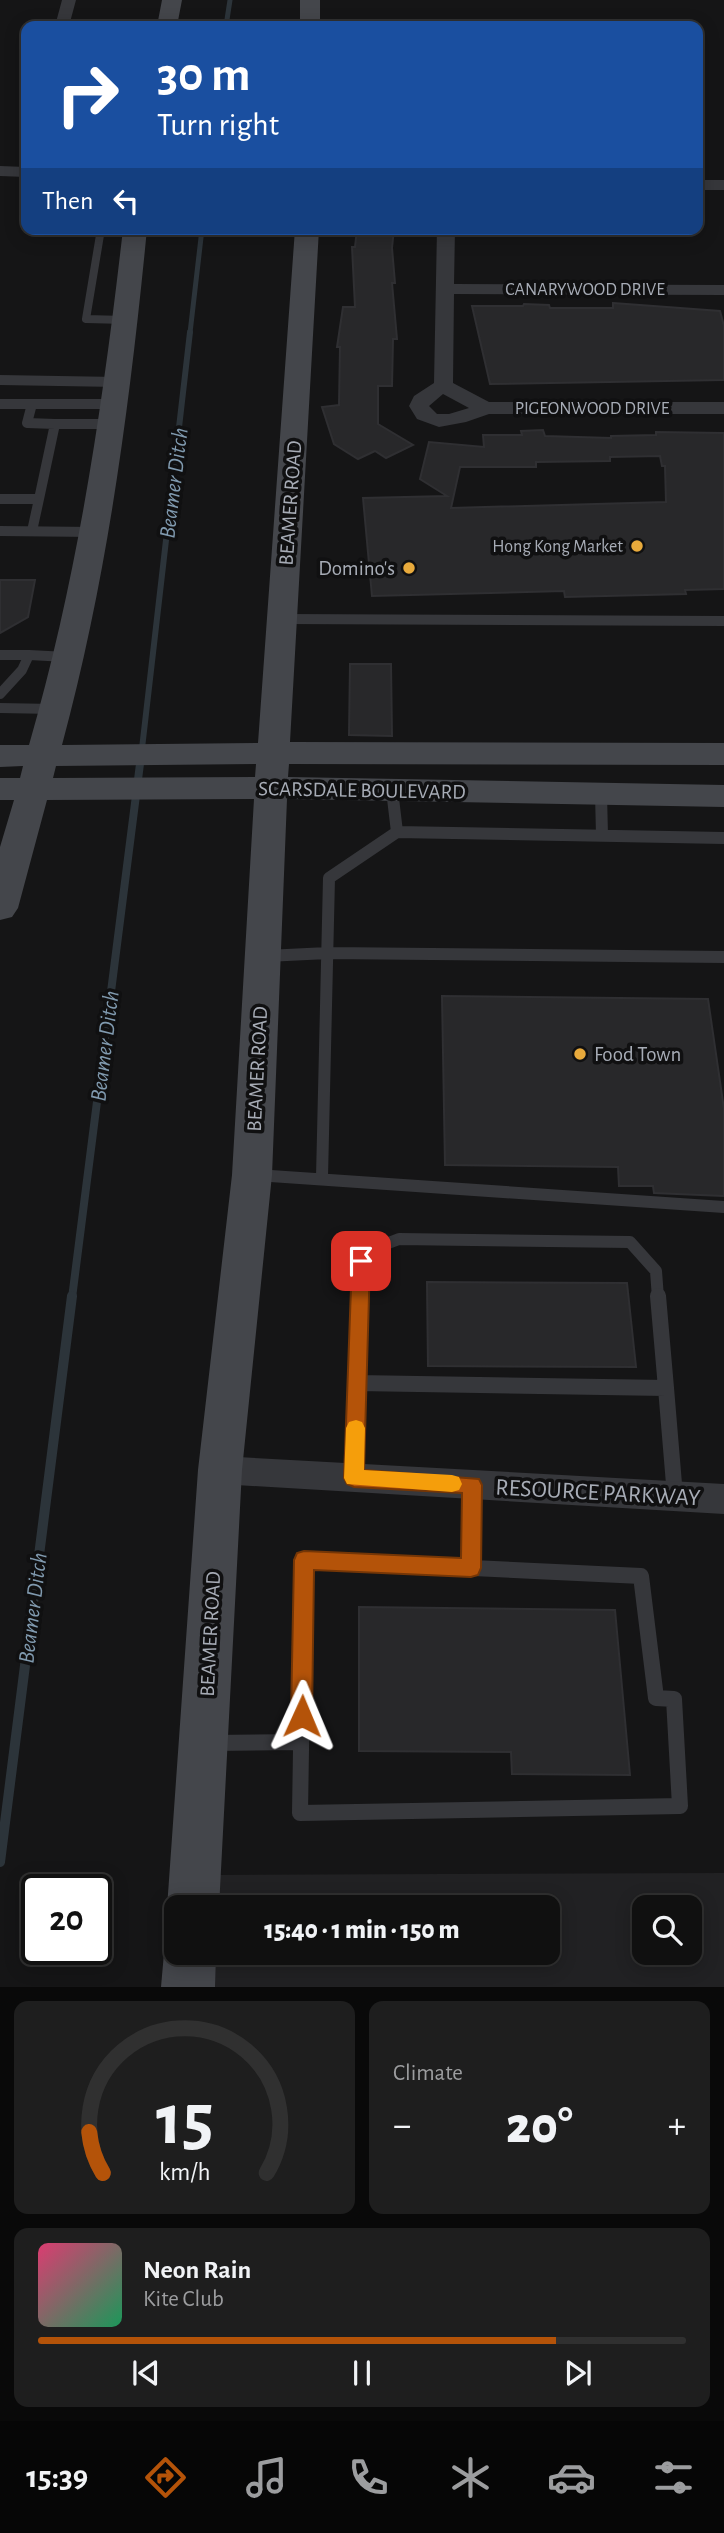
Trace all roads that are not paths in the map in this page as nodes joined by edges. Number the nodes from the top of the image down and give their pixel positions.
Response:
1 (69, 0) edge
2 (172, 0) edge
3 (310, 0) edge
4 (63, 21) edge
5 (168, 21) edge
6 (310, 21) edge
7 (21, 170) edge
8 (0, 172) edge
9 (703, 185) edge
10 (724, 185) edge
11 (100, 235) edge
12 (134, 235) edge
13 (306, 235) edge
14 (446, 235) edge
15 (445, 289) junction
16 (724, 290) edge
17 (125, 320) junction
18 (0, 380) edge
19 (443, 385) junction
20 (115, 403) junction
21 (0, 404) edge
22 (32, 404) junction
23 (486, 408) junction
24 (724, 408) edge
25 (55, 424) junction
26 (0, 499) edge
27 (39, 499) junction
28 (0, 531) edge
29 (32, 531) junction
30 (94, 532) junction
31 (282, 619) junction
32 (724, 621) edge
33 (0, 655) edge
34 (29, 655) junction
35 (66, 656) junction
36 (0, 695) edge
37 (0, 708) edge
38 (54, 709) junction
39 (261, 753) junction
40 (724, 754) edge
41 (0, 756) edge
42 (33, 781) edge
43 (257, 788) junction
44 (392, 790) junction
45 (601, 794) junction
46 (724, 796) edge
47 (397, 832) junction
48 (602, 835) junction
49 (724, 838) edge
50 (0, 908) edge
51 (328, 953) junction
52 (263, 956) junction
53 (724, 957) edge
54 (252, 1174) junction
55 (322, 1177) junction
56 (724, 1208) edge
57 (357, 1383) junction
58 (666, 1388) junction
59 (220, 1470) junction
60 (354, 1478) junction
61 (472, 1485) junction
62 (674, 1496) junction
63 (724, 1499) edge
64 (471, 1568) junction
65 (301, 1742) junction
66 (203, 1743) junction
67 (194, 1895) edge
68 (189, 1965) edge
69 (188, 1987) edge

1 - 4 street
2 - 5 main road
3 - 6 main road
7 - 8 street
9 - 10 street
11 - 17 lane
12 - 17 main road
13 - 31 main road, BEAMER ROAD
14 - 15 street
15 - 16 street, CANARYWOOD DRIVE
15 - 19 street
17 - 20 main road
18 - 20 lane
19 - 23 street, PIGEONWOOD DRIVE
19 - 23 street
20 - 22 lane
20 - 25 lane
20 - 30 main road
21 - 22 lane
22 - 25 lane
23 - 24 street, PIGEONWOOD DRIVE
25 - 27 lane
26 - 27 lane
27 - 29 lane
28 - 29 lane
29 - 30 lane
30 - 35 main road
31 - 32 lane
31 - 39 main road, BEAMER ROAD
33 - 34 lane
34 - 35 lane
34 - 36 lane
35 - 38 main road
37 - 38 lane
38 - 42 main road
39 - 40 main road, SCARSDALE BOULEVARD
39 - 42 main road, SCARSDALE BOULEVARD
39 - 43 main road, BEAMER ROAD
41 - 42 main road, SCARSDALE BOULEVARD
42 - 43 main road, SCARSDALE BOULEVARD
42 - 50 main road
43 - 44 main road, SCARSDALE BOULEVARD
43 - 52 main road, BEAMER ROAD
44 - 45 main road, SCARSDALE BOULEVARD
44 - 47 lane
45 - 46 main road, SCARSDALE BOULEVARD
45 - 48 lane
47 - 48 lane
47 - 51 lane
48 - 49 lane
51 - 52 lane
51 - 53 lane
51 - 55 lane
52 - 54 main road, BEAMER ROAD
54 - 55 lane
54 - 59 main road, BEAMER ROAD
55 - 56 lane
57 - 58 lane
57 - 58 lane
57 - 60 lane
58 - 62 lane
59 - 60 street, RESOURCE PARKWAY
59 - 66 main road, BEAMER ROAD
60 - 61 street, RESOURCE PARKWAY
61 - 62 street, RESOURCE PARKWAY
61 - 64 lane
62 - 63 street, RESOURCE PARKWAY
64 - 65 lane
64 - 65 lane
65 - 66 lane
66 - 67 main road, BEAMER ROAD
68 - 69 main road

